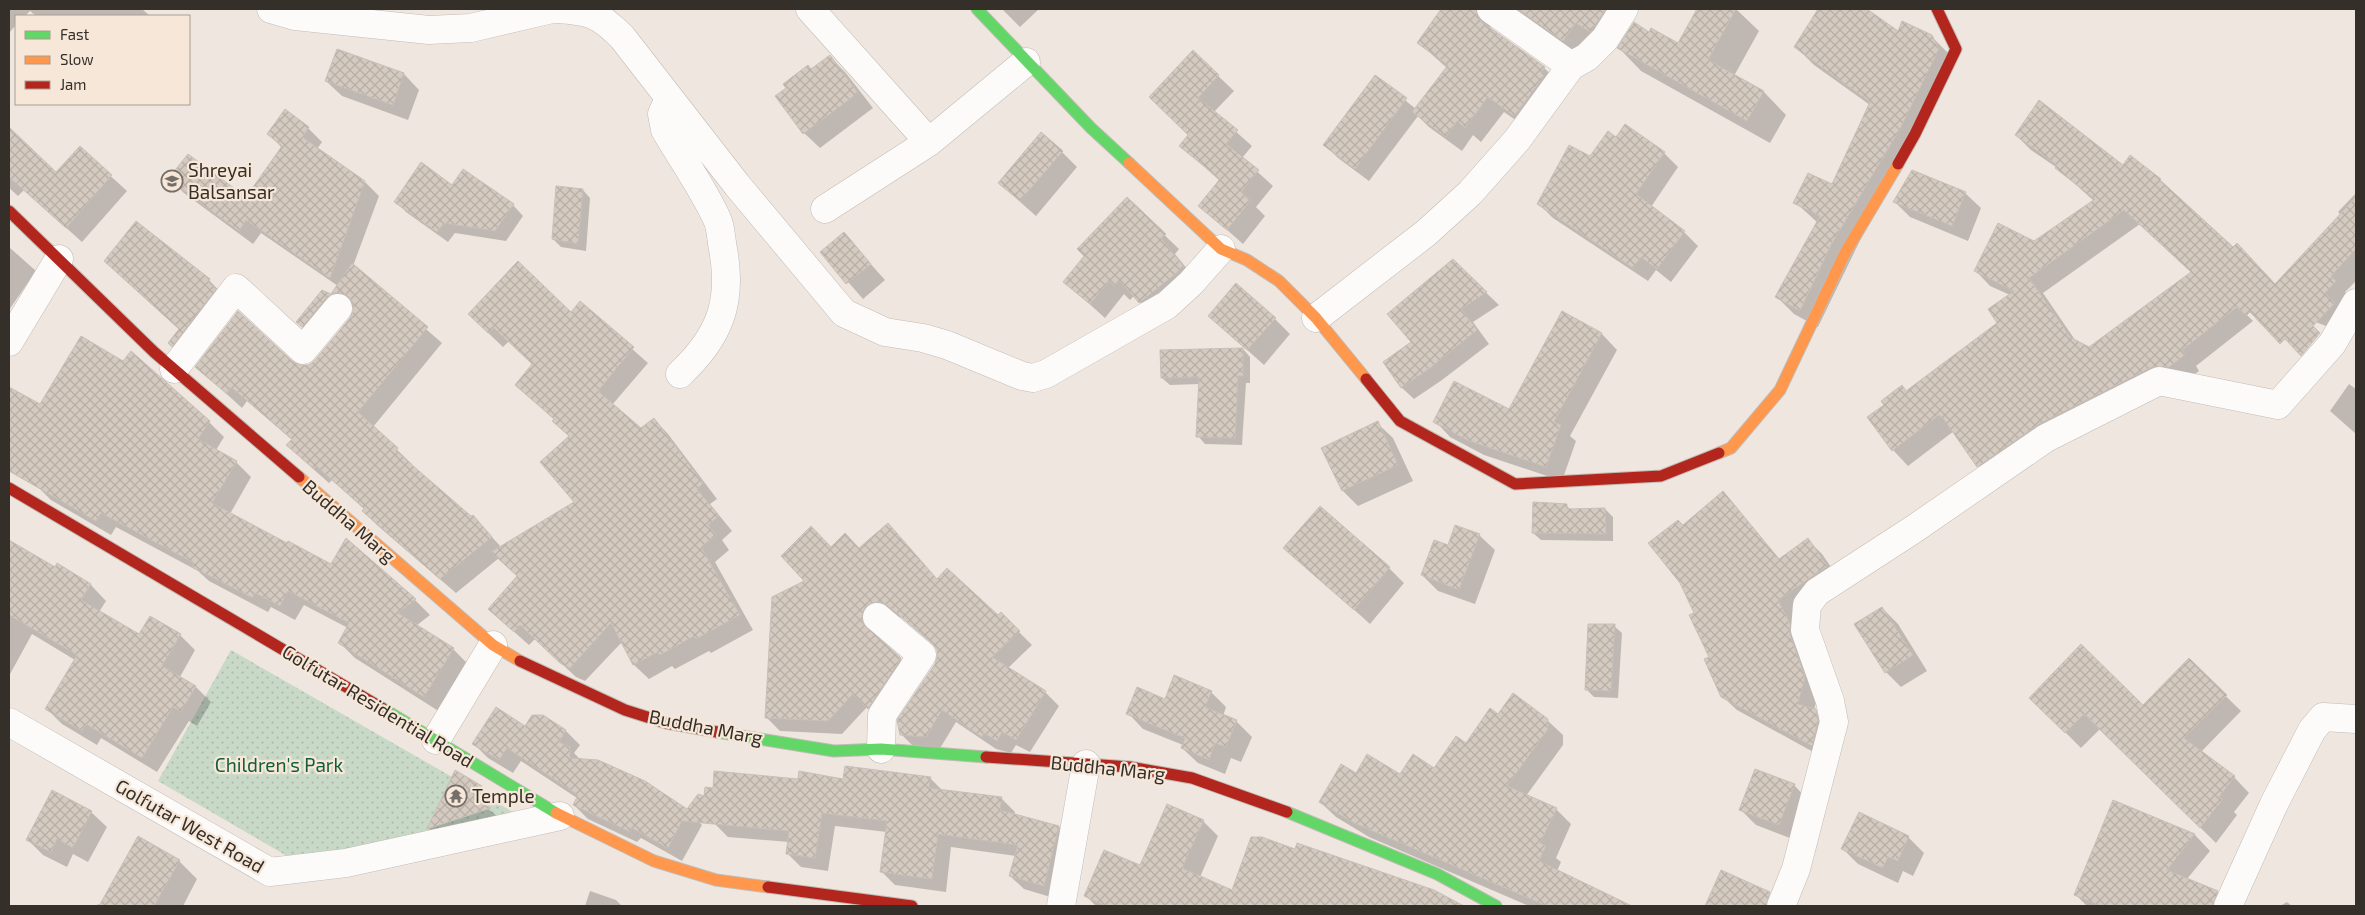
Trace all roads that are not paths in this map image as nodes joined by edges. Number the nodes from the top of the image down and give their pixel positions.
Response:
1 (270, 9) edge
2 (552, 9) edge
3 (557, 9) edge
4 (810, 9) edge
5 (977, 9) edge
6 (1491, 9) edge
7 (1624, 9) edge
8 (1937, 9) edge
9 (1026, 62) junction
10 (1571, 66) junction
11 (669, 99) junction
12 (929, 142) junction
13 (824, 209) dead end
14 (9, 211) edge
15 (1221, 249) junction
16 (59, 260) junction
17 (2356, 304) edge
18 (338, 308) dead end
19 (1316, 318) junction
20 (9, 342) edge
21 (174, 369) junction
22 (680, 374) dead end
23 (9, 488) edge
24 (877, 617) dead end
25 (494, 645) junction
26 (2356, 719) edge
27 (9, 722) edge
28 (436, 740) junction
29 (881, 749) junction
30 (1086, 764) junction
31 (560, 816) junction
32 (912, 906) edge
33 (1061, 906) edge
34 (1496, 906) edge
35 (1781, 906) edge
36 (2228, 906) edge

1 - 2 street
3 - 11 street
4 - 12 street
5 - 9 street
6 - 10 street
7 - 10 street
8 - 19 street
9 - 12 street
9 - 15 street
10 - 19 street
11 - 15 street
11 - 22 street
12 - 13 street
14 - 16 street, Buddha Marg
15 - 19 street
16 - 20 street
16 - 21 street, Buddha Marg
17 - 35 street
18 - 21 street
21 - 25 street, Buddha Marg
23 - 28 street, Golfutar Residential Road
24 - 29 street
25 - 28 street
25 - 29 street, Buddha Marg
26 - 36 street
27 - 31 street, Golfutar West Road
28 - 31 street, Golfutar Residential Road
29 - 30 street, Buddha Marg
30 - 33 street
30 - 34 street, Buddha Marg
31 - 32 street, Golfutar Residential Road

